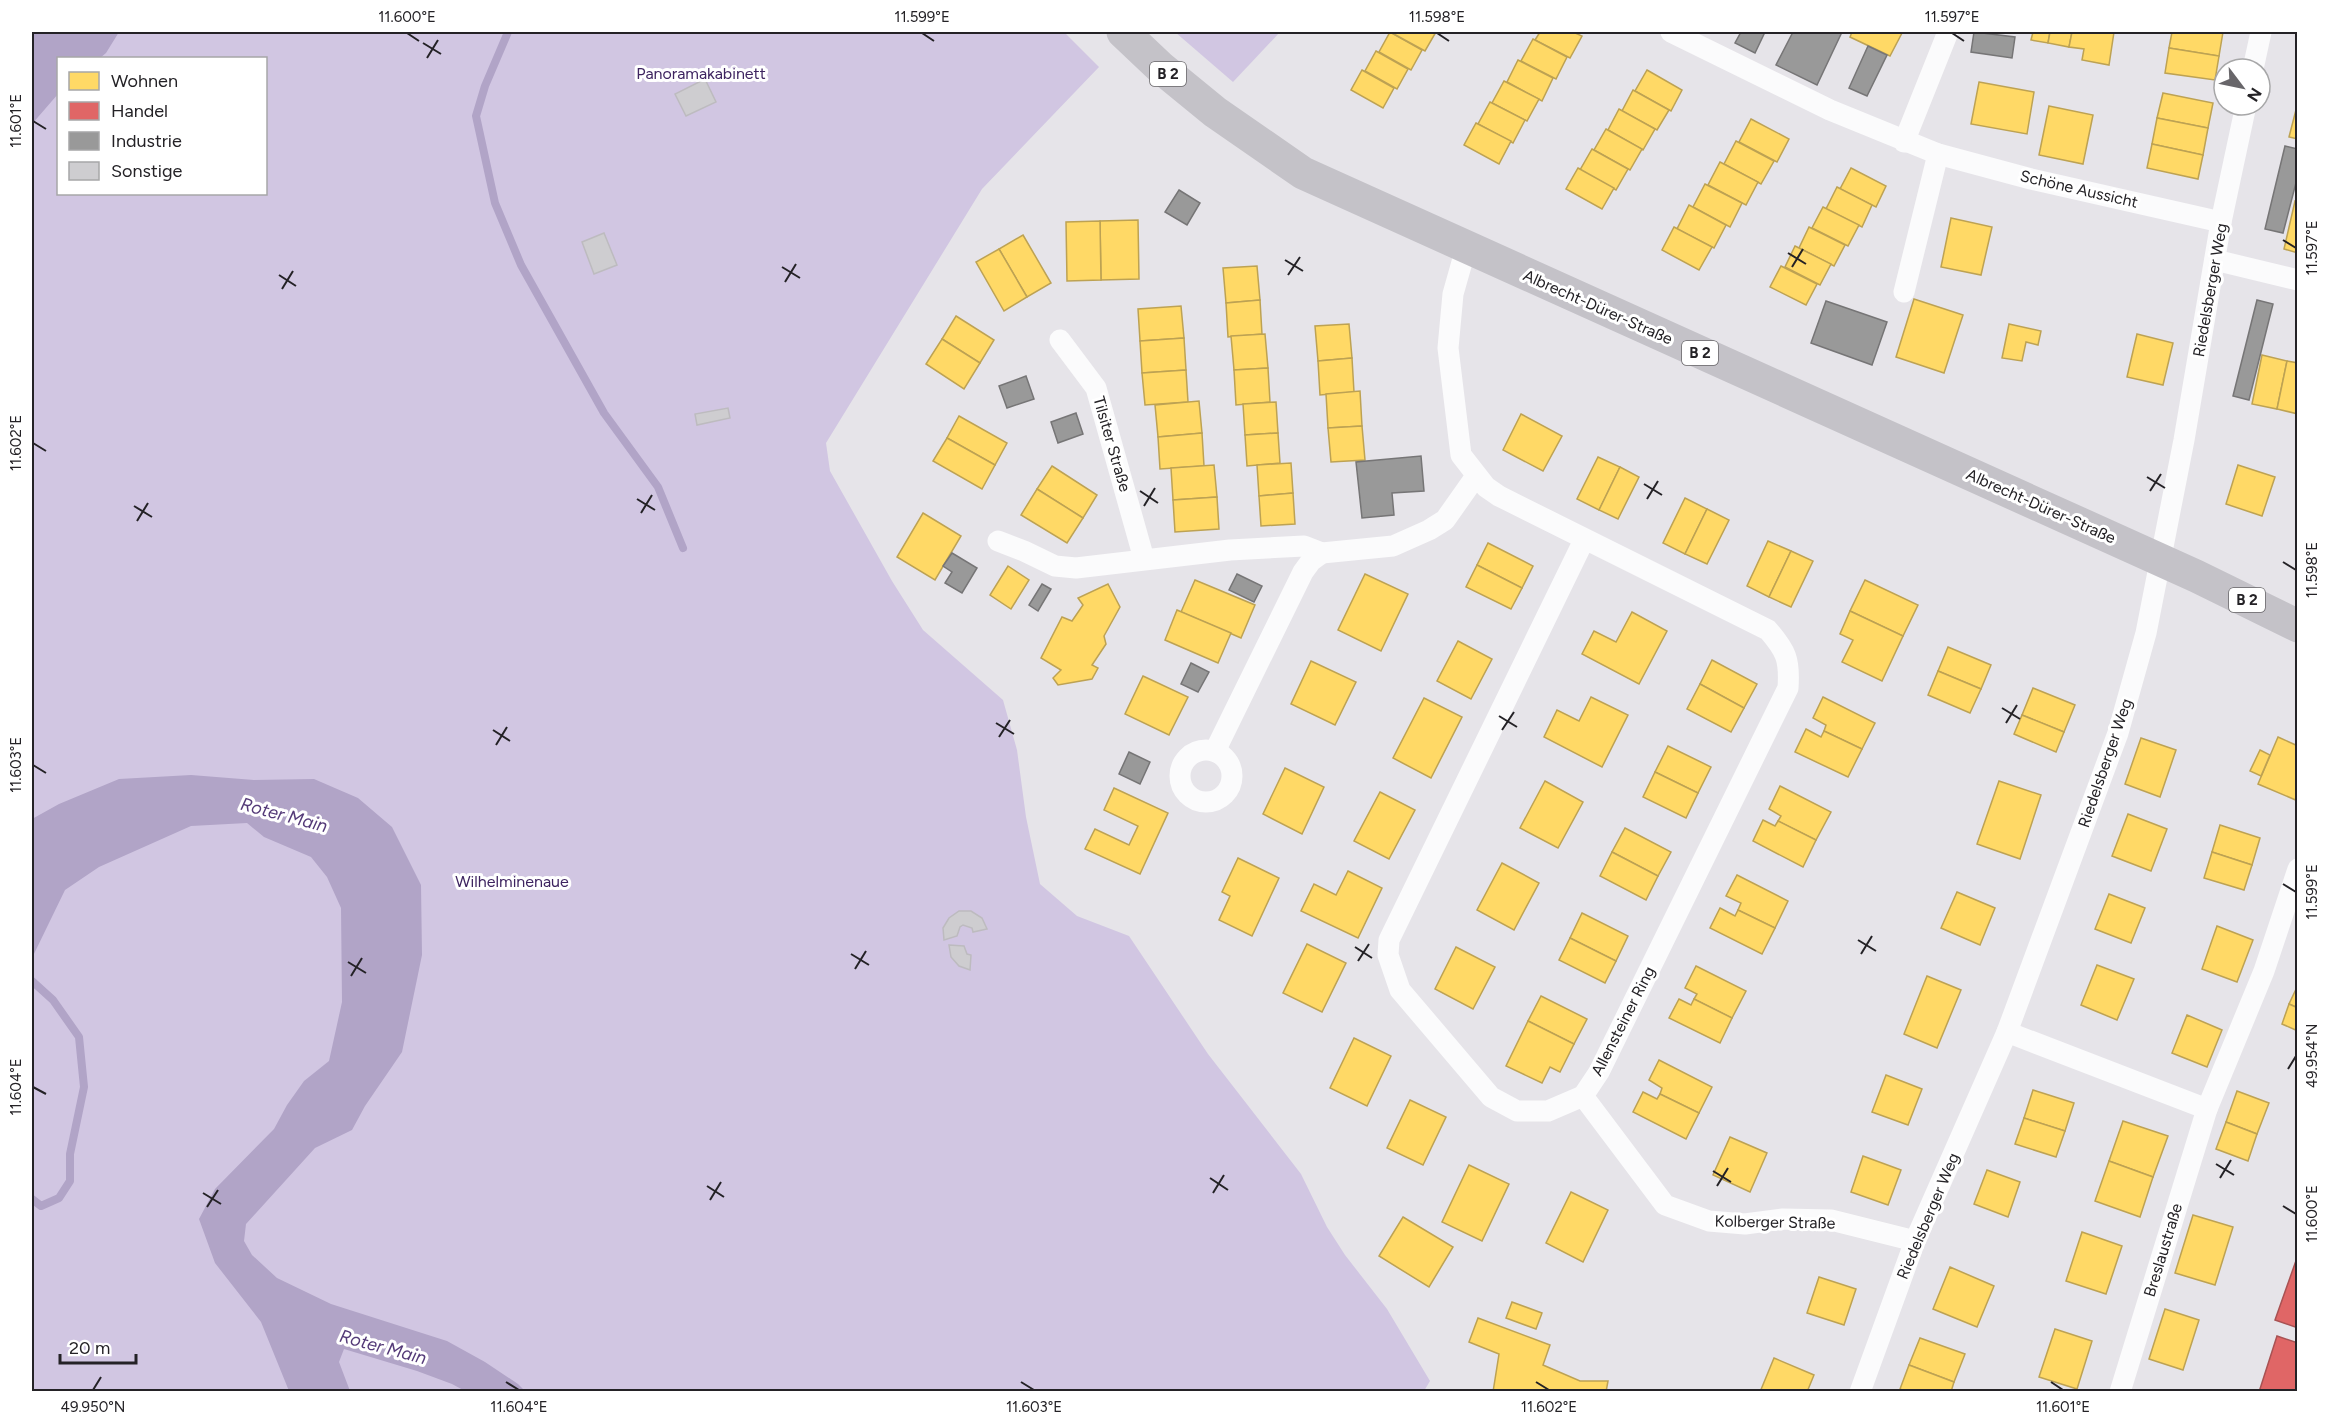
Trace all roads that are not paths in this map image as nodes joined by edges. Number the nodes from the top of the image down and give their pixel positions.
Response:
1 (1123, 32) edge
2 (1671, 32) edge
3 (1948, 32) edge
4 (2261, 32) edge
5 (2256, 57) edge
6 (2243, 117) edge
7 (1904, 142) junction
8 (1938, 154) junction
9 (2221, 222) junction
10 (1466, 248) junction
11 (2215, 260) junction
12 (2298, 280) edge
13 (1904, 292) dead end
14 (1060, 340) dead end
15 (1476, 476) junction
16 (1584, 540) junction
17 (998, 541) dead end
18 (1322, 553) junction
19 (1144, 559) junction
20 (2298, 626) edge
21 (1215, 751) dead end
22 (2298, 869) edge
23 (2007, 1032) junction
24 (1583, 1096) junction
25 (2207, 1109) junction
26 (1915, 1241) junction
27 (1860, 1392) edge
28 (2120, 1392) edge

1 - 10 main road, Albrecht-Dürer-Straße / B 2
2 - 7 street, Schöne Aussicht
3 - 7 street
4 - 5 street
6 - 9 street, Riedelsberger Weg
7 - 8 street, Schöne Aussicht
8 - 9 street, Schöne Aussicht
8 - 13 street
9 - 11 street, Riedelsberger Weg
10 - 15 street, Allensteiner Ring
10 - 20 main road, Albrecht-Dürer-Straße / B 2
11 - 12 street
11 - 23 street, Riedelsberger Weg
14 - 19 street, Tilsiter Straße
15 - 16 street, Allensteiner Ring
15 - 18 street
16 - 24 street, Allensteiner Ring
16 - 24 street, Allensteiner Ring
17 - 19 street
18 - 19 street
18 - 21 street
22 - 25 street, Breslaustraße
23 - 25 street
23 - 26 street, Riedelsberger Weg
24 - 26 street, Kolberger Straße
25 - 28 street, Breslaustraße
26 - 27 street, Riedelsberger Weg

